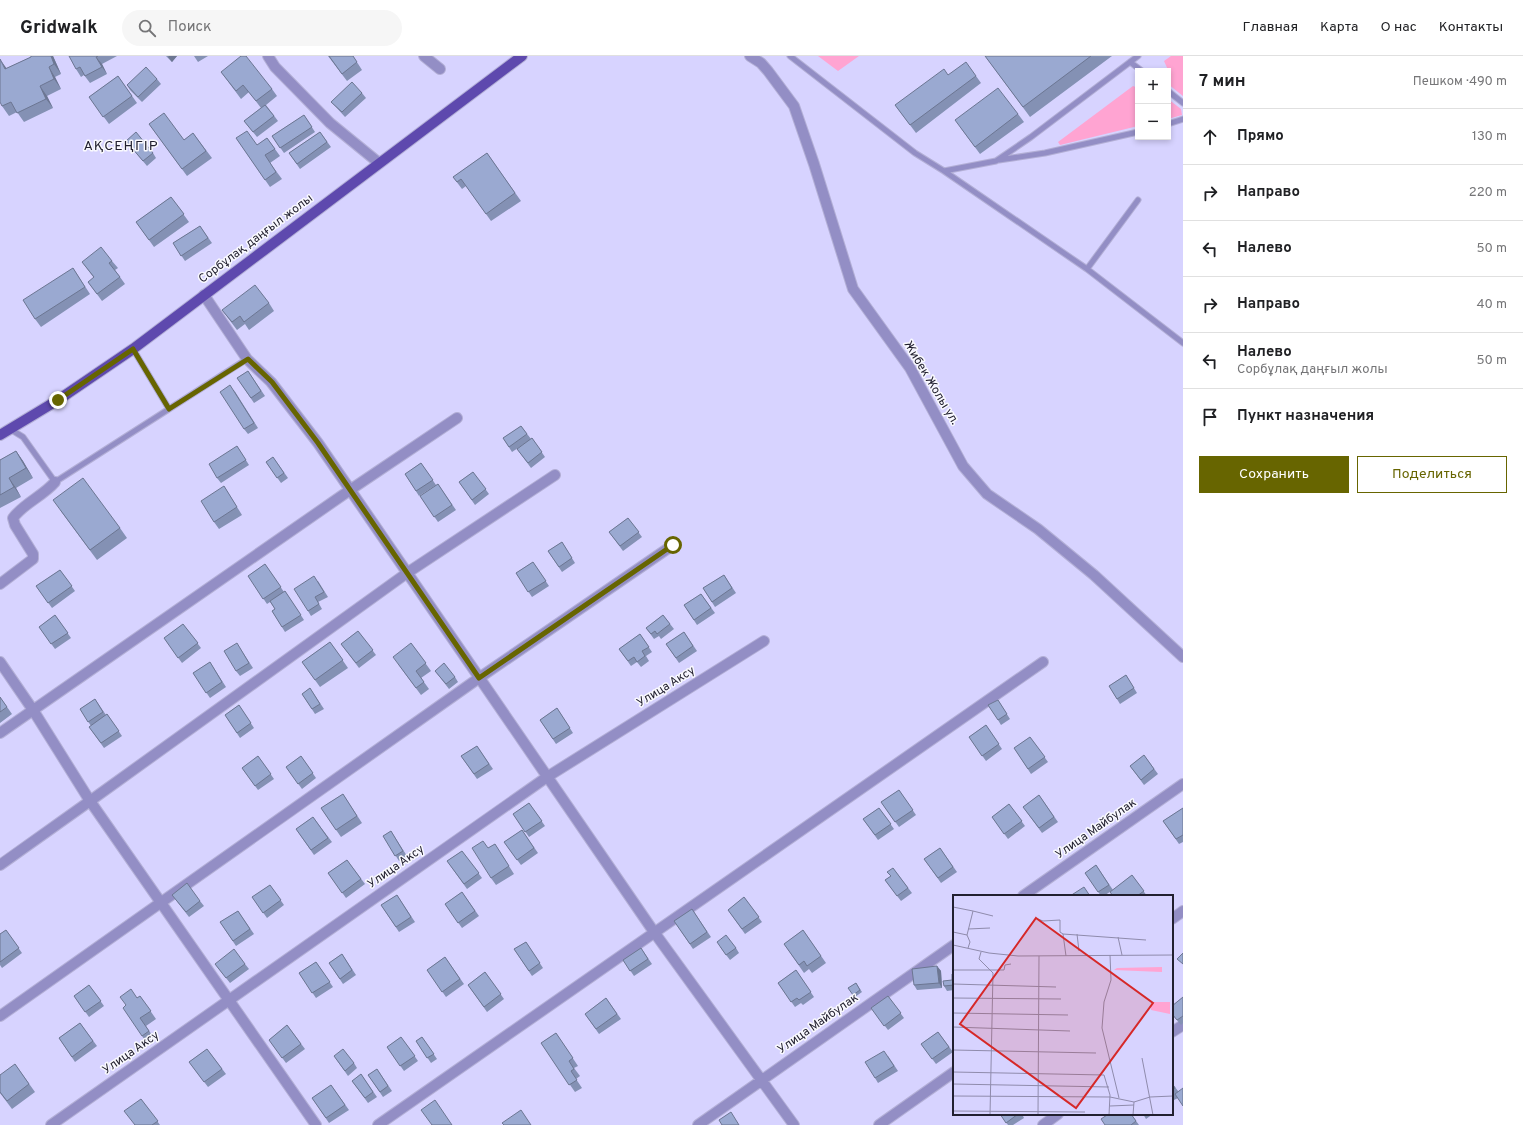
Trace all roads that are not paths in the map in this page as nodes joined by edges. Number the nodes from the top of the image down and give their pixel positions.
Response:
1 (268, 56) edge
2 (424, 56) edge
3 (522, 56) edge
4 (750, 56) edge
5 (790, 56) edge
6 (1138, 56) edge
7 (1130, 62) junction
8 (1138, 68) edge
9 (440, 69) dead end
10 (1171, 93) edge
11 (1183, 103) edge
12 (1183, 120) edge
13 (1171, 123) edge
14 (1135, 133) edge
15 (996, 161) junction
16 (379, 163) junction
17 (944, 171) junction
18 (1138, 200) dead end
19 (1087, 269) junction
20 (204, 295) junction
21 (1183, 343) edge
22 (133, 349) junction
23 (248, 359) junction
24 (169, 409) junction
25 (457, 418) dead end
26 (10, 429) junction
27 (0, 435) edge
28 (555, 475) dead end
29 (55, 482) junction
30 (350, 490) junction
31 (673, 545) dead end
32 (407, 573) junction
33 (0, 584) edge
34 (764, 641) dead end
35 (1183, 657) edge
36 (0, 662) edge
37 (1043, 662) dead end
38 (479, 678) junction
39 (33, 710) junction
40 (0, 733) edge
41 (547, 777) junction
42 (1183, 784) edge
43 (90, 802) junction
44 (0, 864) edge
45 (1024, 895) edge
46 (161, 903) junction
47 (1183, 911) edge
48 (1173, 918) edge
49 (654, 932) junction
50 (953, 946) edge
51 (230, 999) junction
52 (0, 1016) edge
53 (1183, 1024) edge
54 (1173, 1031) edge
55 (953, 1073) edge
56 (761, 1080) junction
57 (1057, 1115) edge
58 (51, 1125) edge
59 (316, 1125) edge
60 (378, 1125) edge
61 (698, 1125) edge
62 (794, 1125) edge
63 (879, 1125) edge
64 (1043, 1125) edge

1 - 16 street
2 - 9 street
3 - 16 main road, Сорбұлақ даңғыл жолы
4 - 35 street, Жибек Жолы ул.
5 - 17 lane
6 - 7 lane
7 - 8 lane
7 - 15 lane
10 - 11 lane
12 - 13 lane
14 - 15 lane
15 - 17 lane
16 - 20 main road, Сорбұлақ даңғыл жолы
17 - 19 lane
18 - 19 lane
19 - 21 lane
20 - 22 main road, Сорбұлақ даңғыл жолы
20 - 23 street
22 - 24 lane
22 - 26 main road, Сорбұлақ даңғыл жолы
23 - 24 lane
23 - 30 street
24 - 29 lane
25 - 30 street
26 - 27 main road, Сорбұлақ даңғыл жолы
26 - 29 lane
28 - 32 street
29 - 33 street
30 - 32 street
30 - 39 street
31 - 38 street
32 - 38 street
32 - 43 street
34 - 41 street, Улица Аксу
36 - 39 street
37 - 49 street
38 - 41 street
38 - 46 street
39 - 40 street
39 - 43 street
41 - 49 street
41 - 51 street, Улица Аксу
42 - 45 street, Улица Майбулак
43 - 44 street
43 - 46 street
46 - 51 street
46 - 52 street
47 - 48 street
49 - 56 street
49 - 60 street
50 - 56 street, Улица Майбулак
51 - 58 street, Улица Аксу
51 - 59 street
53 - 54 street
55 - 63 street
56 - 61 street, Улица Майбулак
56 - 62 street
57 - 64 street

